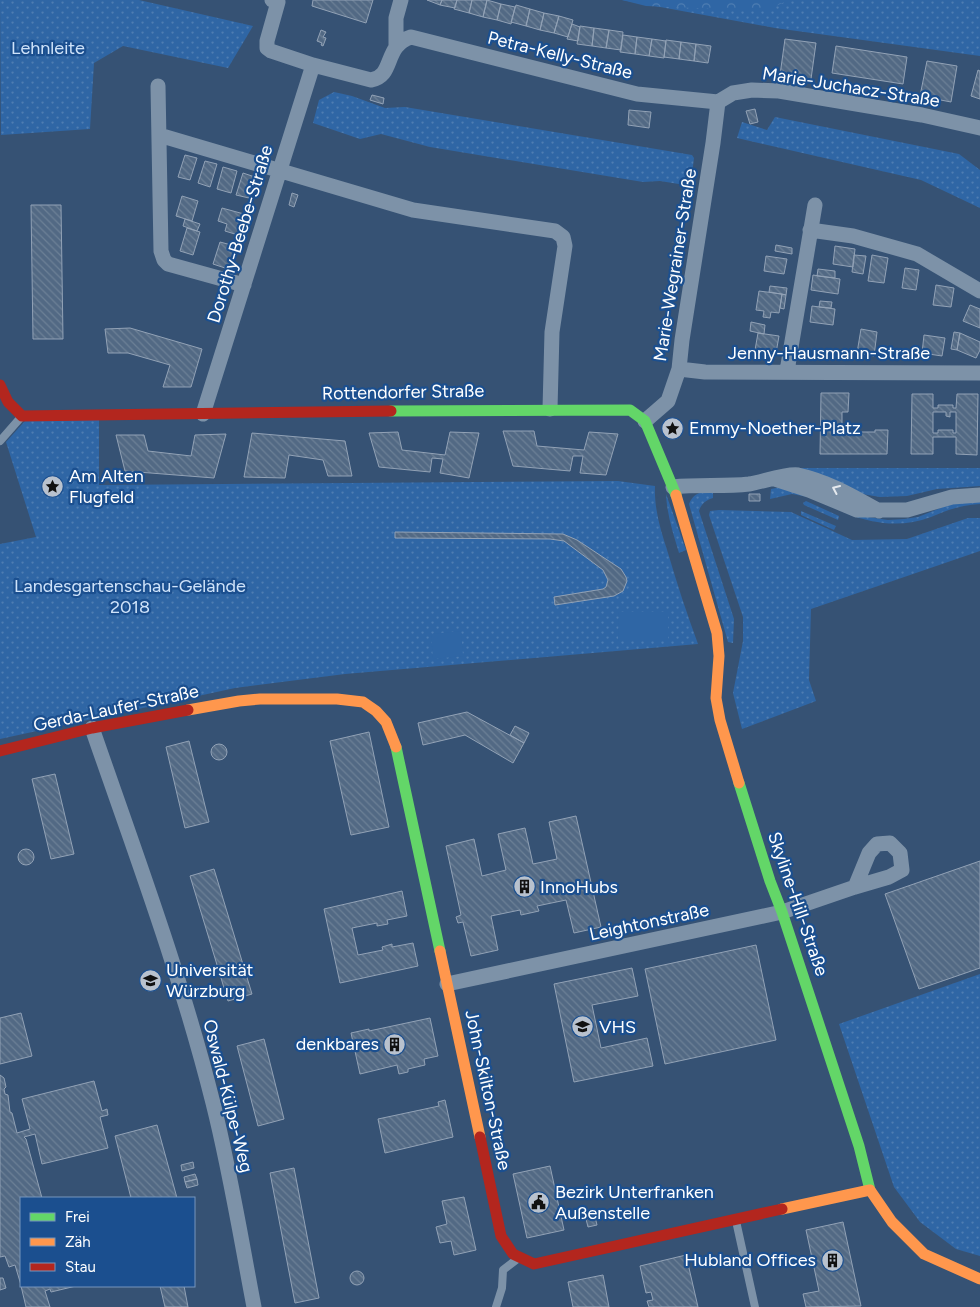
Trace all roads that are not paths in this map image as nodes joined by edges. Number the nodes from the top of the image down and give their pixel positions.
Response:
1 (401, 0) edge
2 (276, 1) edge
3 (396, 45) junction
4 (313, 65) junction
5 (158, 86) dead end
6 (718, 102) junction
7 (980, 128) edge
8 (159, 135) junction
9 (280, 170) junction
10 (815, 205) dead end
11 (810, 230) junction
12 (244, 285) junction
13 (980, 291) edge
14 (679, 369) junction
15 (787, 371) junction
16 (980, 373) edge
17 (0, 385) edge
18 (550, 409) junction
19 (202, 414) junction
20 (22, 416) junction
21 (645, 421) junction
22 (0, 441) edge
23 (672, 487) junction
24 (980, 495) edge
25 (240, 700) joint
26 (92, 728) junction
27 (0, 751) edge
28 (855, 887) dead end
29 (782, 912) junction
30 (447, 984) junction
31 (870, 1190) junction
32 (736, 1219) junction
33 (518, 1259) junction
34 (980, 1278) edge
35 (496, 1306) edge
36 (254, 1307) edge
37 (755, 1307) edge

1 - 3 street
2 - 4 street
3 - 4 street
3 - 6 street, Petra-Kelly-Straße
4 - 9 street, Dorothy-Beebe-Straße
5 - 8 street
6 - 7 street, Marie-Juchacz-Straße
6 - 14 street, Marie-Wegrainer-Straße
8 - 9 street
8 - 12 street
9 - 12 street, Dorothy-Beebe-Straße
9 - 18 street
10 - 11 street
11 - 13 street
11 - 15 street
12 - 19 street, Dorothy-Beebe-Straße
14 - 15 street, Jenny-Hausmann-Straße
14 - 21 street, Marie-Wegrainer-Straße
15 - 16 street, Jenny-Hausmann-Straße
17 - 20 street
18 - 19 street, Rottendorfer Straße
18 - 21 street, Rottendorfer Straße
19 - 20 street, Rottendorfer Straße
20 - 22 lane
21 - 23 street
23 - 24 street
23 - 29 street, Skyline-Hill-Straße
25 - 26 street, Gerda-Laufer-Straße
25 - 30 street, John-Skilton-Straße
26 - 27 street, Gerda-Laufer-Straße
26 - 36 street, Oswald-Külpe-Weg
28 - 29 street, Leightonstraße
29 - 30 street, Leightonstraße
29 - 31 street, Skyline-Hill-Straße
30 - 33 street, John-Skilton-Straße
31 - 32 street
31 - 34 street, Skyline-Hill-Straße
32 - 33 street
32 - 37 lane
33 - 35 lane

